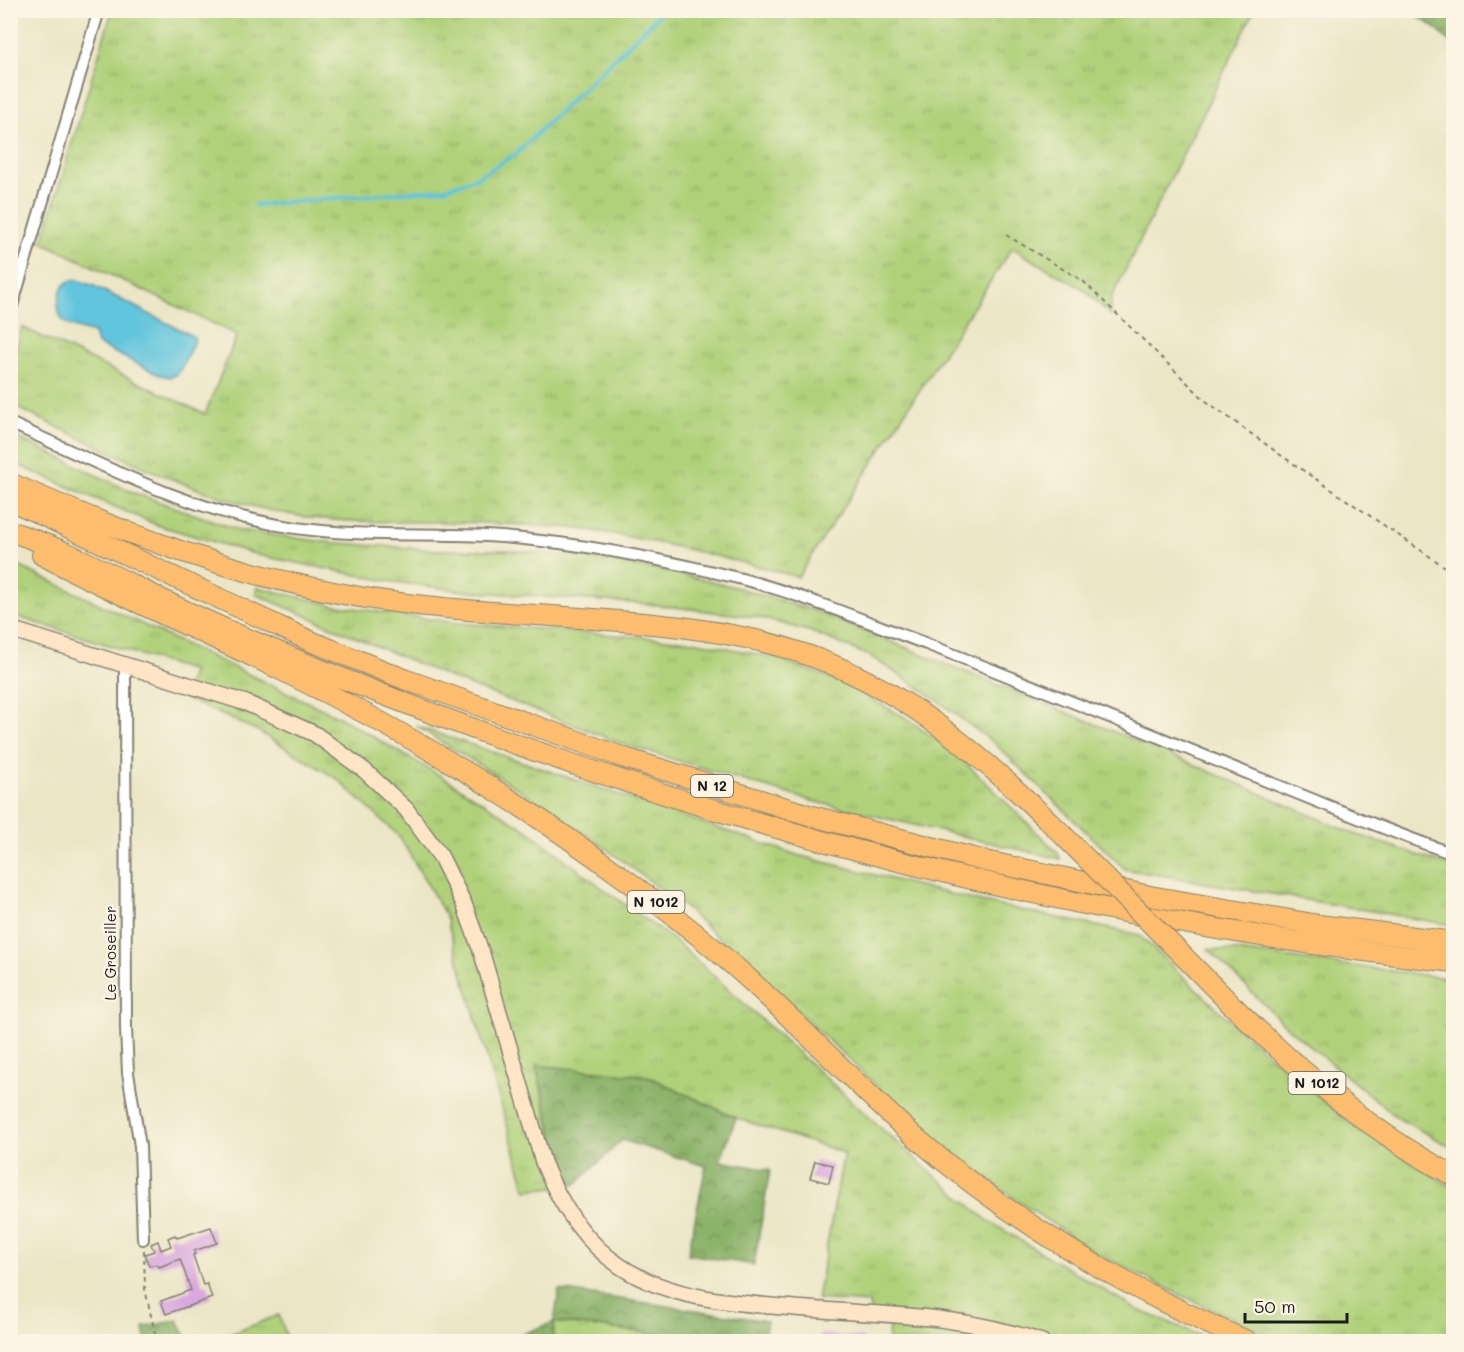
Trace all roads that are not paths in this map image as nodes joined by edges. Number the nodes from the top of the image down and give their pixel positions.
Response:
1 (99, 10) edge
2 (10, 313) edge
3 (10, 423) edge
4 (10, 483) edge
5 (10, 500) edge
6 (10, 531) edge
7 (10, 538) edge
8 (10, 629) edge
9 (125, 667) junction
10 (1454, 854) edge
11 (1454, 942) edge
12 (1454, 962) edge
13 (1454, 1176) edge
14 (143, 1239) road end
15 (1042, 1341) edge
16 (1249, 1341) edge

1 - 2 street
3 - 10 street
4 - 13 highway, N 1012, bridge
5 - 11 highway, N 12
6 - 12 highway, N 12
7 - 16 highway, N 1012
8 - 9 street
9 - 14 street, Le Groseiller
9 - 15 street

